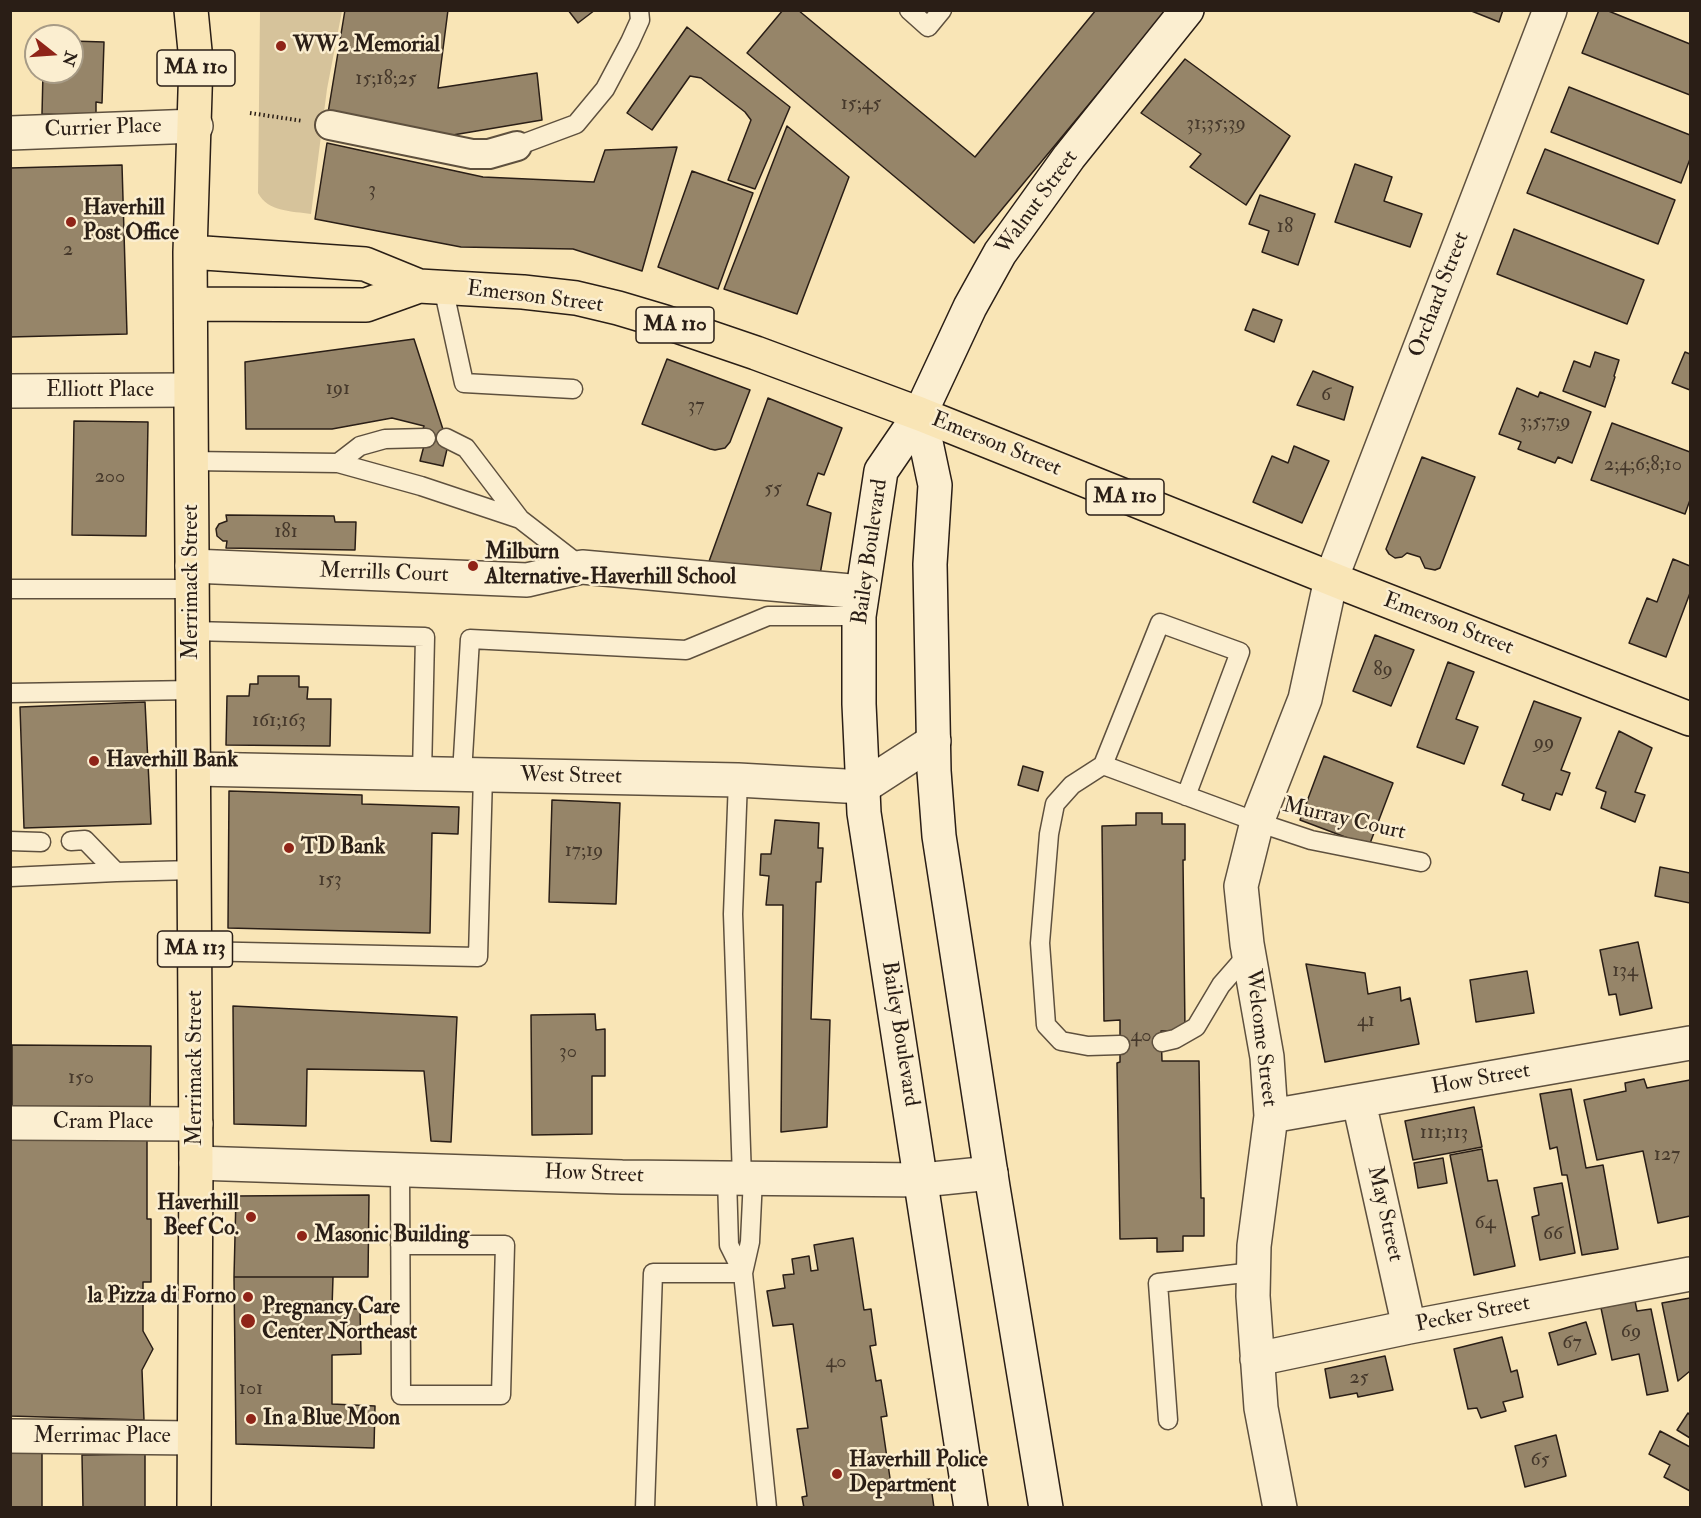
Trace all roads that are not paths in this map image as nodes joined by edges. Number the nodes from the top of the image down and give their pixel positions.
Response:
1 (191, 10) edge
2 (639, 10) edge
3 (909, 10) edge
4 (942, 10) edge
5 (1187, 10) edge
6 (1550, 10) edge
7 (330, 125) road end
8 (196, 126) junction
9 (10, 133) edge
10 (517, 146) joint
11 (190, 252) junction
12 (431, 287) junction
13 (191, 304) junction
14 (573, 389) dead end
15 (190, 390) junction
16 (10, 391) edge
17 (920, 414) junction
18 (426, 438) dead end
19 (446, 438) dead end
20 (191, 461) junction
21 (338, 463) junction
22 (520, 519) junction
23 (582, 567) junction
24 (192, 577) junction
25 (1330, 579) junction
26 (10, 589) edge
27 (860, 604) junction
28 (193, 631) junction
29 (193, 690) junction
30 (10, 693) edge
31 (1690, 719) edge
32 (934, 741) junction
33 (1103, 765) junction
34 (194, 769) junction
35 (422, 774) junction
36 (473, 775) junction
37 (738, 780) junction
38 (862, 788) junction
39 (1186, 796) junction
40 (1257, 822) junction
41 (10, 841) edge
42 (71, 841) dead end
43 (41, 842) dead end
44 (1421, 862) dead end
45 (110, 866) junction
46 (194, 870) junction
47 (10, 877) edge
48 (195, 951) junction
49 (1249, 953) junction
50 (1162, 1042) dead end
51 (1690, 1043) edge
52 (1120, 1045) dead end
53 (1359, 1102) junction
54 (1271, 1116) junction
55 (10, 1123) edge
56 (196, 1124) junction
57 (196, 1163) junction
58 (400, 1169) junction
59 (991, 1173) junction
60 (741, 1178) junction
61 (922, 1180) junction
62 (400, 1245) junction
63 (1253, 1272) junction
64 (743, 1274) junction
65 (1690, 1274) edge
66 (1409, 1327) junction
67 (1257, 1359) junction
68 (1168, 1420) dead end
69 (10, 1436) edge
70 (195, 1438) junction
71 (194, 1508) edge
72 (645, 1508) edge
73 (767, 1508) edge
74 (971, 1508) edge
75 (1046, 1508) edge
76 (1280, 1508) edge

1 - 8 main road, MA 110
2 - 10 lane
3 - 4 lane
5 - 17 street, Walnut Street
6 - 25 street, Orchard Street
7 - 10 street
8 - 9 street, Currier Place
8 - 11 main road, MA 110
11 - 12 main road, Emerson Street / MA 110
11 - 13 main road, MA 110
12 - 13 main road, Emerson Street / MA 110
12 - 14 lane
12 - 17 main road, Emerson Street / MA 110
13 - 15 main road, Merrimack Street / MA 113
15 - 16 street, Elliott Place
15 - 20 main road, Merrimack Street / MA 113
17 - 25 main road, Emerson Street / MA 110
17 - 27 street, Bailey Boulevard
17 - 32 street
18 - 21 lane
19 - 22 lane
20 - 21 lane
20 - 24 main road, Merrimack Street / MA 113
21 - 22 lane
22 - 23 lane
23 - 24 street, Merrills Court
23 - 27 street, Merrills Court
24 - 26 lane
24 - 28 main road, Merrimack Street / MA 113
25 - 31 main road, Emerson Street / MA 110
25 - 40 street, Welcome Street
27 - 36 lane
27 - 38 street, Bailey Boulevard
28 - 29 main road, Merrimack Street / MA 113
28 - 35 lane
29 - 30 lane
29 - 34 main road, Merrimack Street / MA 113
32 - 38 street
32 - 59 street
33 - 39 lane, Murray Court
33 - 39 lane
33 - 52 lane
34 - 35 street, West Street
34 - 46 main road, Merrimack Street / MA 113
35 - 36 street, West Street
36 - 37 street, West Street
36 - 48 lane
37 - 38 street, West Street
37 - 60 lane
38 - 61 street, Bailey Boulevard
39 - 40 lane, Murray Court
40 - 44 lane, Murray Court
40 - 49 street, Welcome Street
41 - 43 lane
42 - 45 lane
45 - 46 lane
45 - 47 lane
46 - 48 main road, Merrimack Street / MA 113
48 - 56 main road, Merrimack Street / MA 113
49 - 50 lane
49 - 54 street, Welcome Street
51 - 53 street, How Street
53 - 54 street, How Street
53 - 66 street, May Street
54 - 63 street, Welcome Street
55 - 56 street, Cram Place
56 - 57 main road, Merrimack Street / MA 113
57 - 58 street, How Street
57 - 70 main road, Merrimack Street / MA 113
58 - 60 street, How Street
58 - 62 lane
59 - 61 street, How Street
59 - 75 street
60 - 61 street, How Street
60 - 64 lane
60 - 64 lane
61 - 74 street, Bailey Boulevard
62 - 62 lane
63 - 67 street, Welcome Street
63 - 68 lane
64 - 72 lane
64 - 73 lane
65 - 66 street, Pecker Street
66 - 67 street, Pecker Street
67 - 76 street, Welcome Street
69 - 70 street, Merrimac Place
70 - 71 main road, Merrimack Street / MA 113

